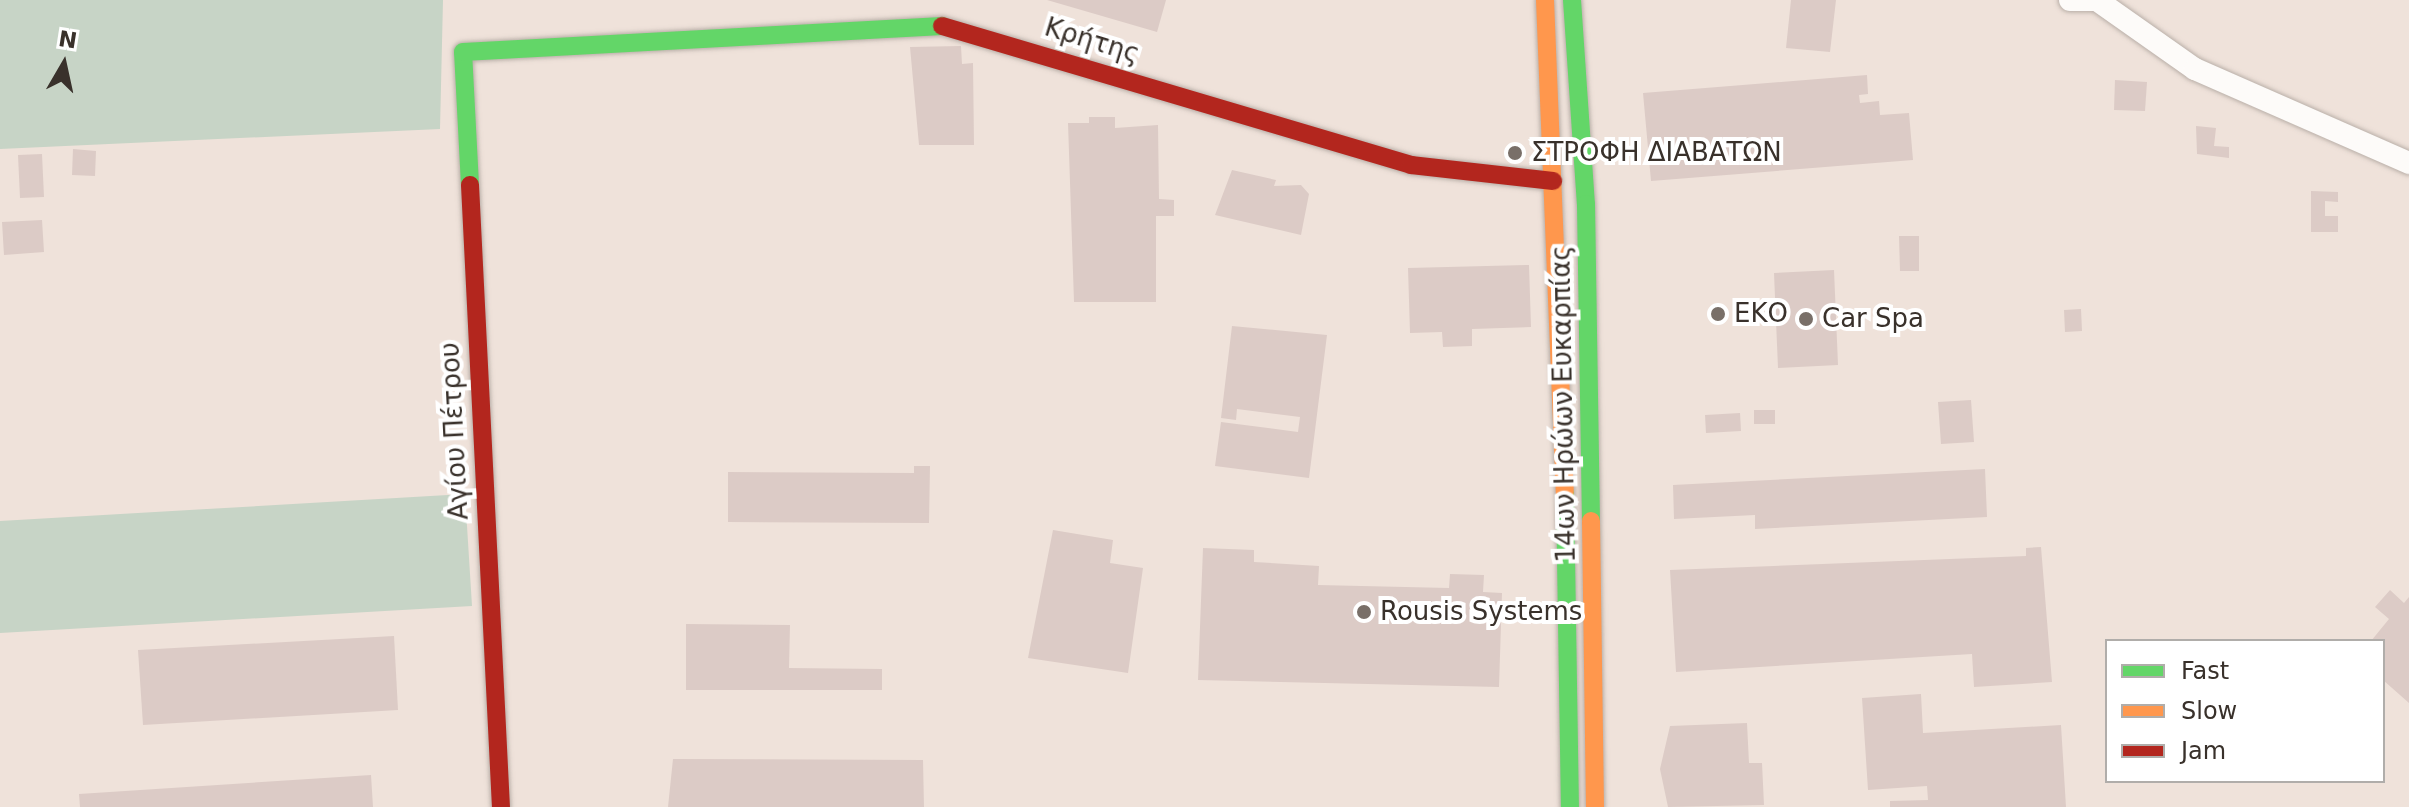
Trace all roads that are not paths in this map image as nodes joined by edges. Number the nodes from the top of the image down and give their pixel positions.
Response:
1 (1545, 0) edge
2 (1572, 0) edge
3 (2070, 0) edge
4 (2101, 1) edge
5 (463, 52) joint
6 (2409, 163) edge
7 (1553, 181) junction
8 (501, 807) edge
9 (1570, 807) edge
10 (1595, 807) edge

1 - 7 street, 14ων Ηρώων Ευκαρπίας
2 - 10 street, 14ων Ηρώων Ευκαρπίας
3 - 4 street
4 - 6 street
5 - 7 street, Κρήτης
5 - 8 street, Αγίου Πέτρου
7 - 9 street, 14ων Ηρώων Ευκαρπίας

